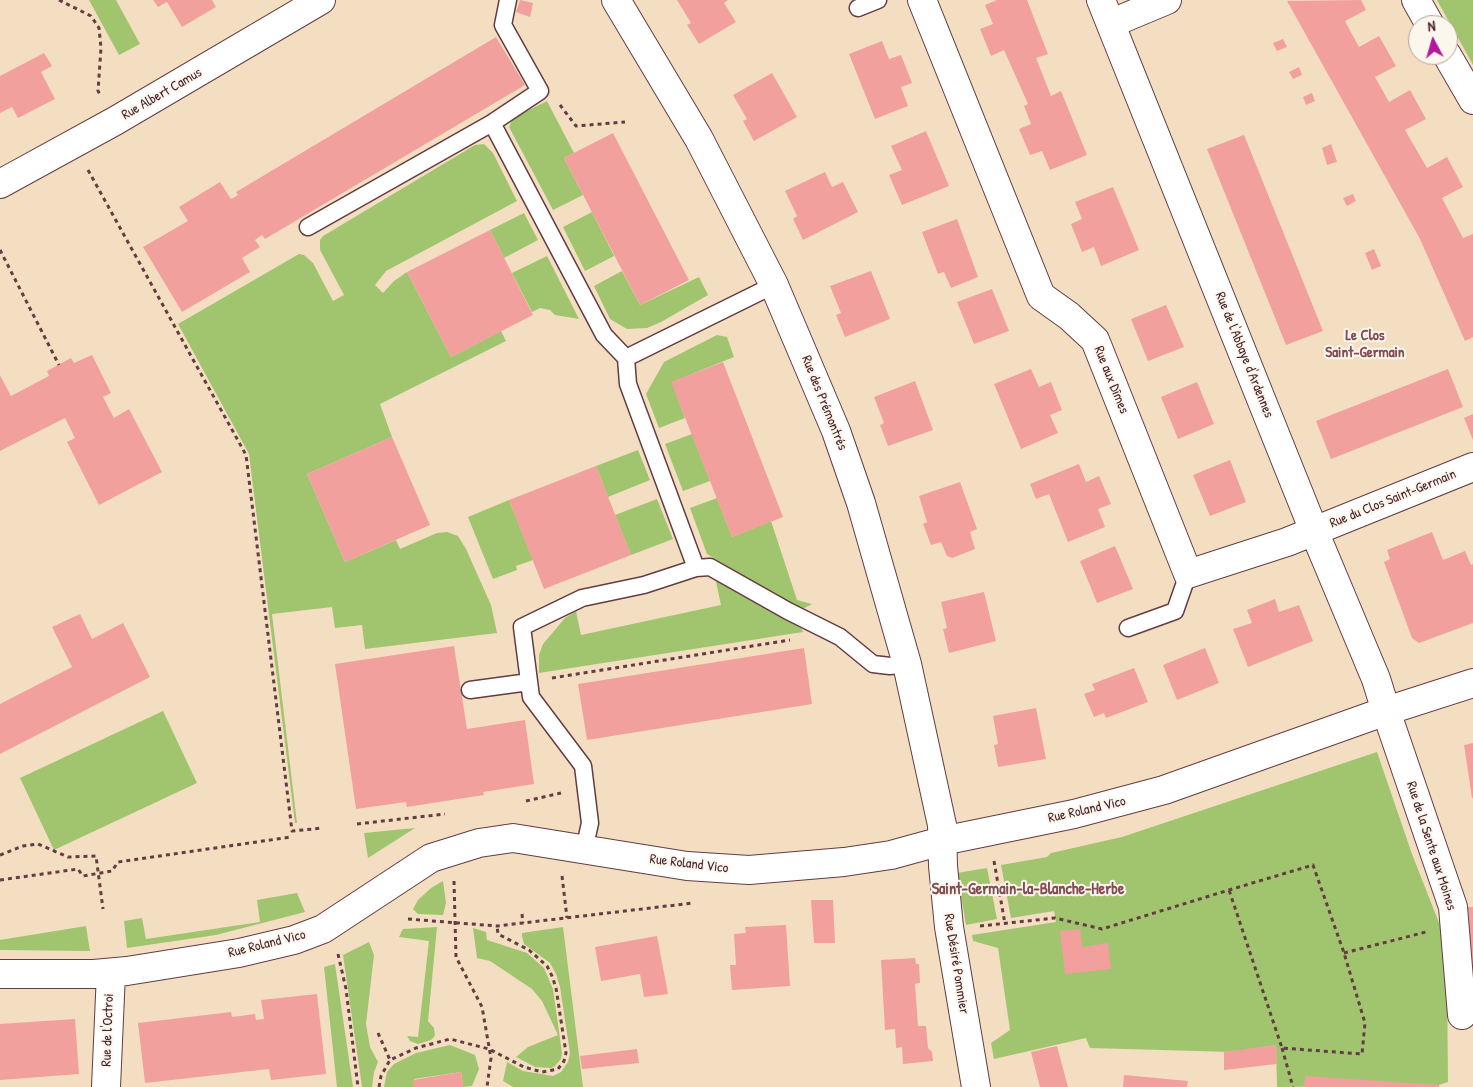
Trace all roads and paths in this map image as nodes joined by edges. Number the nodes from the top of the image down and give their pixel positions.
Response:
1 (59, 0) edge
2 (322, 0) edge
3 (508, 0) edge
4 (616, 0) edge
5 (878, 0) edge
6 (922, 0) edge
7 (1167, 0) edge
8 (1416, 0) edge
9 (858, 8) dead end
10 (1106, 12) edge
11 (1424, 15) edge
12 (1453, 65) edge
13 (540, 91) junction
14 (101, 96) dead end
15 (1473, 100) edge
16 (492, 122) junction
17 (625, 122) dead end
18 (73, 143) junction
19 (0, 184) edge
20 (308, 227) dead end
21 (0, 250) edge
22 (774, 285) junction
23 (626, 358) junction
24 (59, 365) dead end
25 (1473, 468) edge
26 (1314, 531) junction
27 (696, 568) junction
28 (1188, 574) junction
29 (1128, 628) dead end
30 (823, 629) junction
31 (907, 664) junction
32 (529, 682) junction
33 (1473, 683) edge
34 (470, 690) dead end
35 (1386, 711) junction
36 (570, 792) dead end
37 (526, 801) dead end
38 (445, 814) dead end
39 (357, 824) dead end
40 (323, 828) dead end
41 (291, 836) dead end
42 (942, 841) junction
43 (584, 850) junction
44 (0, 855) edge
45 (994, 858) dead end
46 (561, 872) dead end
47 (98, 874) junction
48 (454, 875) dead end
49 (0, 880) edge
50 (1229, 890) junction
51 (693, 903) dead end
52 (103, 909) dead end
53 (522, 914) dead end
54 (566, 918) junction
55 (408, 919) dead end
56 (456, 922) junction
57 (523, 923) junction
58 (1005, 924) junction
59 (1455, 924) junction
60 (497, 926) junction
61 (974, 927) dead end
62 (337, 951) dead end
63 (1344, 953) junction
64 (111, 973) junction
65 (0, 974) edge
66 (1462, 1015) dead end
67 (378, 1033) dead end
68 (1282, 1048) junction
69 (489, 1049) junction
70 (390, 1060) junction
71 (106, 1087) edge
72 (358, 1087) edge
73 (379, 1087) edge
74 (487, 1087) edge
75 (976, 1087) edge
76 (1293, 1087) edge

1 - 14 path
2 - 18 street, Rue Albert Camus
3 - 13 lane
4 - 22 street, Rue des Prémontrés
5 - 9 lane
6 - 28 street, Rue aux Dîmes
7 - 10 street
8 - 11 street
10 - 26 street, Rue de l'Abbaye d'Ardennes
12 - 15 street
13 - 16 lane
13 - 17 path
16 - 20 lane
16 - 23 lane
18 - 19 street, Rue Albert Camus
18 - 40 path
21 - 24 path
22 - 23 lane
22 - 31 street, Rue des Prémontrés
23 - 27 lane
25 - 26 street, Rue du Clos Saint-Germain
26 - 28 street
26 - 35 street, Rue de l'Abbaye d'Ardennes
27 - 30 lane
27 - 32 lane
28 - 29 lane
30 - 31 lane
30 - 32 path
31 - 42 street, Rue des Prémontrés
32 - 34 lane
32 - 43 lane
33 - 35 street, Rue Roland Vico
35 - 42 street, Rue Roland Vico
35 - 59 street, Rue de la Sente aux Moines
36 - 37 path
38 - 39 path
41 - 47 path
42 - 43 street, Rue Roland Vico
42 - 75 street, Rue Désiré Pommier
43 - 64 street, Rue Roland Vico
44 - 47 path
45 - 58 path
46 - 54 path
47 - 49 path
47 - 52 path
48 - 56 path
50 - 58 path
50 - 63 path
50 - 68 path
51 - 54 path
53 - 57 path
54 - 57 path
55 - 56 path
56 - 60 path
56 - 69 path
57 - 60 path
58 - 61 path
59 - 63 path
59 - 66 street, Rue de la Sente aux Moines
60 - 69 path
62 - 72 path
63 - 68 path
64 - 65 street, Rue Roland Vico
64 - 71 street, Rue de l'Octroi
67 - 70 path
68 - 76 path
69 - 70 path
69 - 74 path
70 - 73 path

